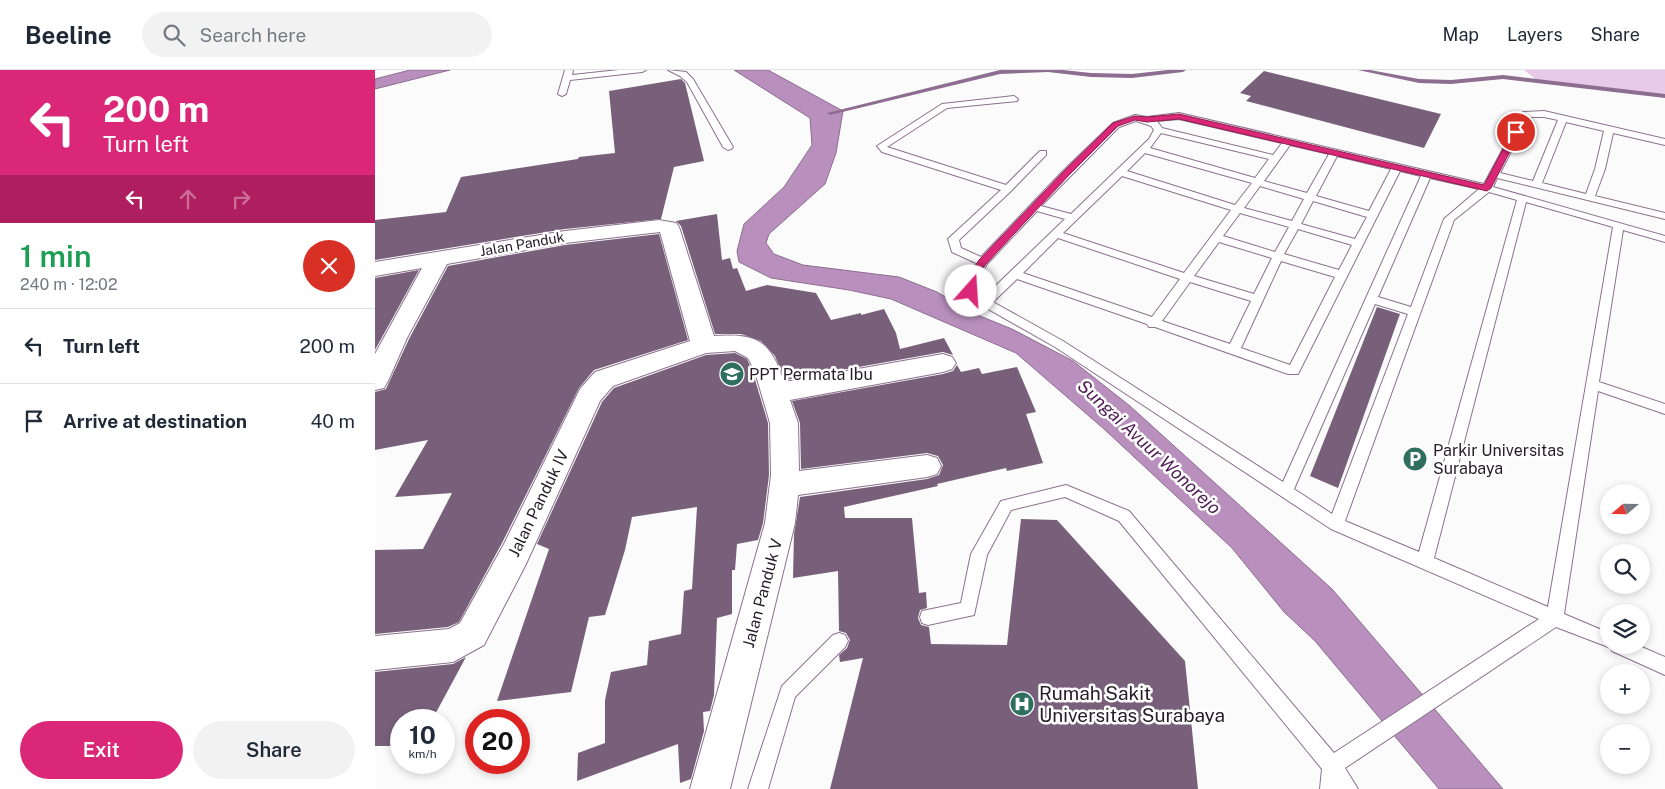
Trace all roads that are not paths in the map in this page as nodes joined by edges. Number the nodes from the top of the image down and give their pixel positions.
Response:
1 (642, 70) edge
2 (671, 70) edge
3 (568, 74) edge
4 (562, 94) dead end
5 (1014, 99) dead end
6 (1563, 119) junction
7 (1147, 120) junction
8 (1609, 129) junction
9 (1158, 130) junction
10 (1287, 142) junction
11 (1665, 142) edge
12 (728, 147) dead end
13 (1143, 150) junction
14 (1043, 153) dead end
15 (1334, 153) junction
16 (1275, 158) junction
17 (1397, 167) junction
18 (1120, 172) junction
19 (1427, 174) junction
20 (1494, 174) junction
21 (1257, 182) junction
22 (1537, 184) junction
23 (1487, 188) junction
24 (1008, 189) junction
25 (1590, 197) junction
26 (1309, 198) junction
27 (1522, 198) junction
28 (1035, 207) junction
29 (1238, 209) junction
30 (1372, 215) junction
31 (1665, 216) edge
32 (1072, 218) junction
33 (1295, 225) junction
34 (1618, 226) junction
35 (1056, 234) junction
36 (1217, 238) junction
37 (1665, 240) edge
38 (1358, 243) junction
39 (1278, 256) junction
40 (438, 258) junction
41 (983, 262) junction
42 (375, 269) edge
43 (1015, 274) junction
44 (1342, 275) junction
45 (1187, 278) junction
46 (1258, 299) junction
47 (1371, 299) junction
48 (985, 303) junction
49 (1415, 312) junction
50 (1153, 324) junction
51 (704, 345) junction
52 (1233, 351) junction
53 (943, 363) dead end
54 (375, 381) edge
55 (1592, 384) junction
56 (776, 393) junction
57 (1665, 409) edge
58 (927, 466) dead end
59 (784, 485) junction
60 (1286, 491) junction
61 (1337, 524) junction
62 (1425, 561) junction
63 (928, 617) dead end
64 (1555, 618) junction
65 (1600, 637) edge
66 (839, 641) dead end
67 (375, 653) edge
68 (1638, 654) edge
69 (1665, 666) edge
70 (1332, 766) junction
71 (710, 789) edge
72 (758, 789) edge
73 (1330, 789) edge
74 (1348, 789) edge

1 - 3 lane
2 - 12 lane
3 - 4 lane
5 - 24 lane
6 - 8 lane
6 - 20 lane
6 - 22 lane
7 - 9 lane
7 - 10 lane
7 - 28 lane
8 - 11 lane
8 - 25 lane
9 - 13 lane
9 - 16 lane
10 - 15 lane
10 - 16 lane
13 - 18 lane
13 - 21 lane
14 - 24 lane
15 - 17 lane
15 - 26 lane
16 - 21 lane
17 - 19 lane
17 - 30 lane
18 - 29 lane
18 - 32 lane
19 - 23 lane
19 - 47 lane
20 - 22 lane
20 - 23 lane
21 - 26 lane
21 - 29 lane
22 - 25 lane
23 - 27 lane
23 - 49 lane
24 - 41 lane
25 - 31 lane
26 - 30 lane
26 - 33 lane
27 - 34 lane
27 - 62 lane
28 - 32 lane
28 - 41 lane
29 - 33 lane
29 - 36 lane
30 - 38 lane
32 - 35 lane
33 - 38 lane
33 - 39 lane
34 - 37 lane
34 - 55 lane
35 - 43 lane
35 - 45 lane
36 - 39 lane
36 - 45 lane
38 - 44 lane
39 - 44 lane
39 - 46 lane
40 - 42 street, Jalan Panduk
40 - 51 street, Jalan Panduk
40 - 54 street
41 - 48 lane
43 - 48 lane
43 - 50 lane
44 - 52 lane
45 - 46 lane
45 - 50 lane
46 - 52 lane
47 - 49 lane
47 - 60 lane
48 - 60 lane
49 - 61 lane
50 - 52 lane
51 - 56 street, Jalan Panduk V
51 - 67 street, Jalan Panduk IV
53 - 56 street
55 - 57 lane
55 - 64 lane
56 - 59 street, Jalan Panduk V
58 - 59 street
59 - 71 street, Jalan Panduk V
60 - 61 lane
61 - 62 lane
62 - 64 lane
63 - 70 lane
64 - 65 lane
64 - 70 lane
66 - 72 lane
68 - 69 lane
70 - 73 lane
70 - 74 lane

